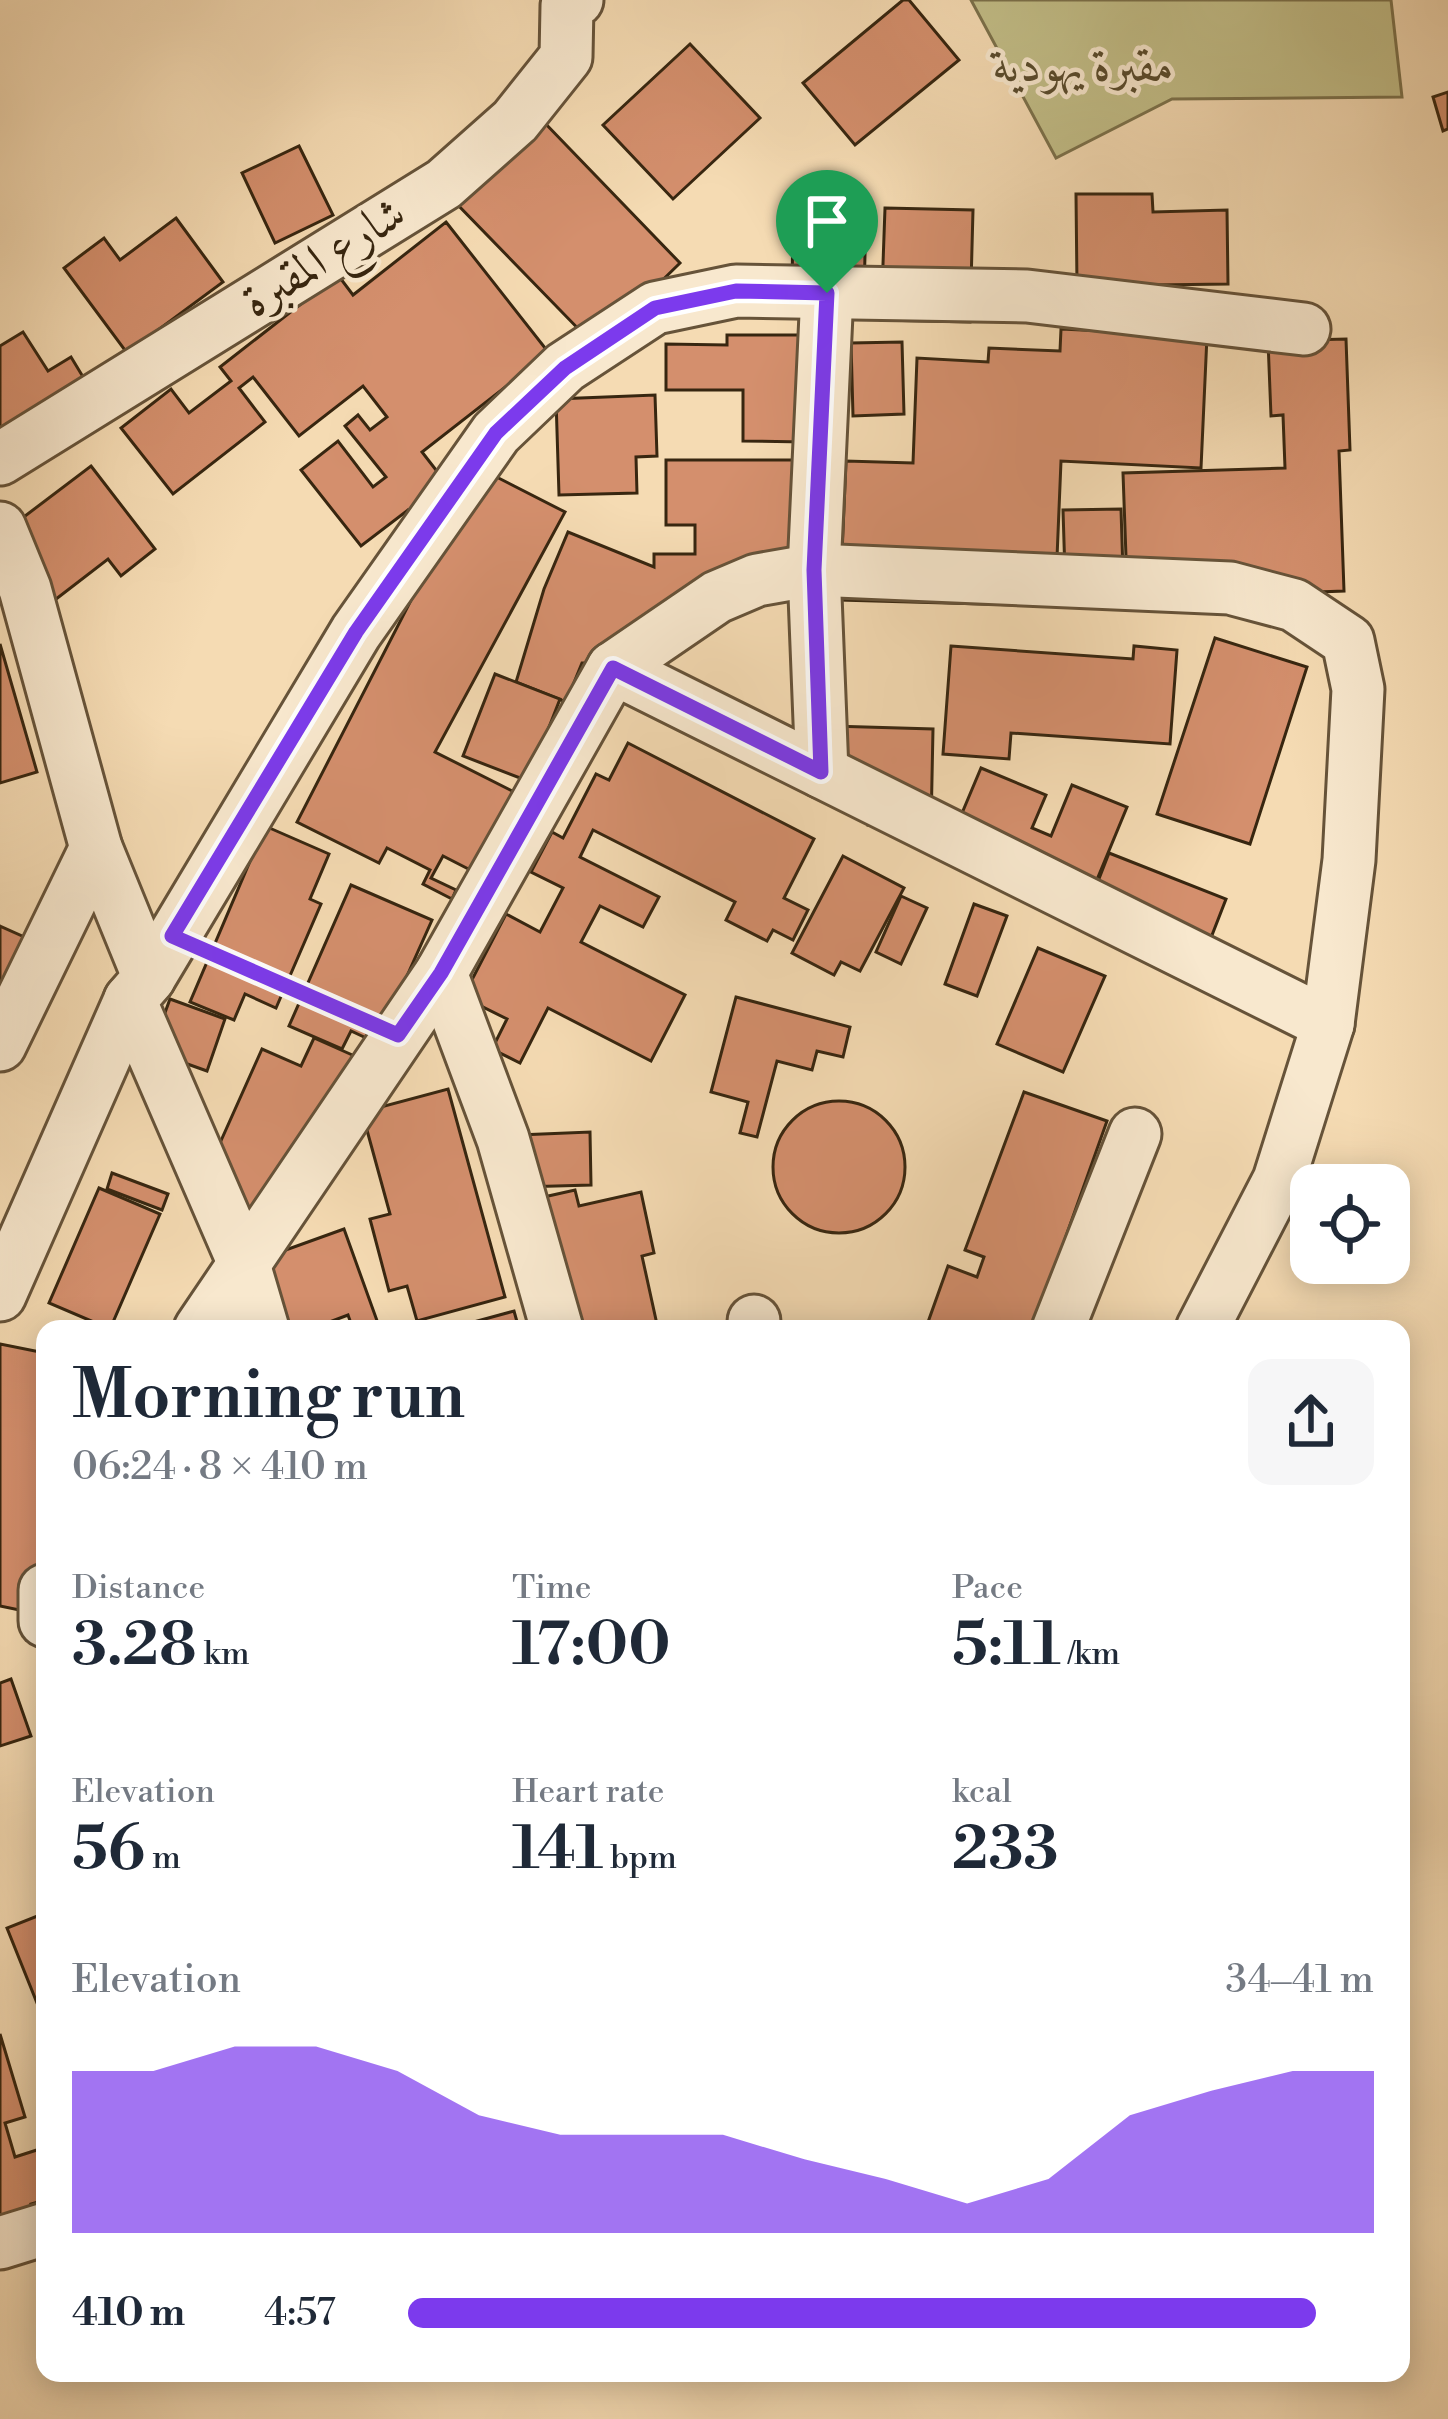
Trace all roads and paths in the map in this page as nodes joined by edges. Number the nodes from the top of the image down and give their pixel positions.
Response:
1 (570, 2) edge
2 (827, 293) junction
3 (1304, 329) dead end
4 (0, 459) edge
5 (0, 528) edge
6 (814, 570) junction
7 (613, 668) junction
8 (821, 772) junction
9 (96, 848) junction
10 (151, 971) junction
11 (441, 973) junction
12 (1328, 1024) junction
13 (398, 1035) junction
14 (0, 1045) edge
15 (1135, 1134) dead end
16 (242, 1261) junction
17 (0, 1295) edge
18 (206, 1320) edge
19 (260, 1320) edge
20 (553, 1320) edge
21 (1062, 1320) edge
22 (1207, 1320) edge
23 (36, 2232) edge
24 (0, 2243) edge

1 - 4 street, شارع المقبرة
2 - 3 street
2 - 6 street
2 - 10 street
5 - 9 street
6 - 7 street
6 - 8 street
6 - 12 street
7 - 8 street
7 - 11 street
8 - 12 street
9 - 10 street
9 - 14 street
10 - 13 path
10 - 16 street
10 - 17 street
11 - 13 street
11 - 20 street
12 - 22 street
13 - 16 street
15 - 21 street
16 - 18 street
16 - 19 street
23 - 24 street

